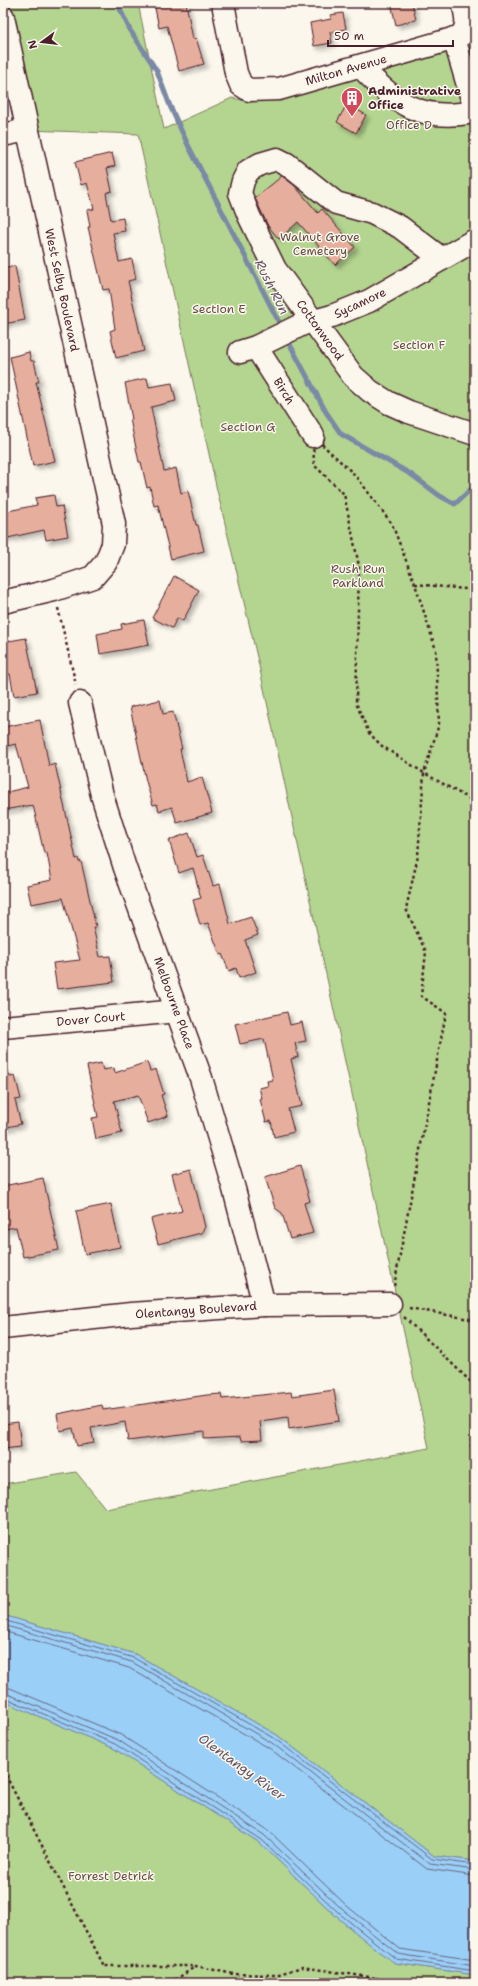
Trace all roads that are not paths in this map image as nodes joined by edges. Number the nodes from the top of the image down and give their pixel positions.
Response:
1 (223, 3) edge
2 (3, 17) edge
3 (461, 21) edge
4 (361, 67) junction
5 (470, 68) edge
6 (475, 110) edge
7 (27, 130) junction
8 (3, 135) edge
9 (475, 240) edge
10 (442, 260) junction
11 (314, 321) junction
12 (256, 346) joint
13 (475, 434) edge
14 (313, 436) road end
15 (3, 602) edge
16 (80, 703) road end
17 (178, 1011) junction
18 (3, 1027) edge
19 (390, 1304) road end
20 (264, 1305) junction
21 (3, 1328) edge

1 - 4 street, Milton Avenue
2 - 7 street, West Selby Boulevard
3 - 4 street, Milton Avenue
3 - 5 street
4 - 6 street
5 - 6 street
7 - 8 street
7 - 15 street, West Selby Boulevard
9 - 10 street, Sycamore
10 - 11 street, Sycamore
10 - 11 street, Cottonwood
11 - 12 street, Sycamore
11 - 13 street, Cottonwood
12 - 14 street, Birch
16 - 17 street, Melbourne Place
17 - 18 street, Dover Court
17 - 20 street, Melbourne Place
19 - 20 street, Olentangy Boulevard
20 - 21 street, Olentangy Boulevard

